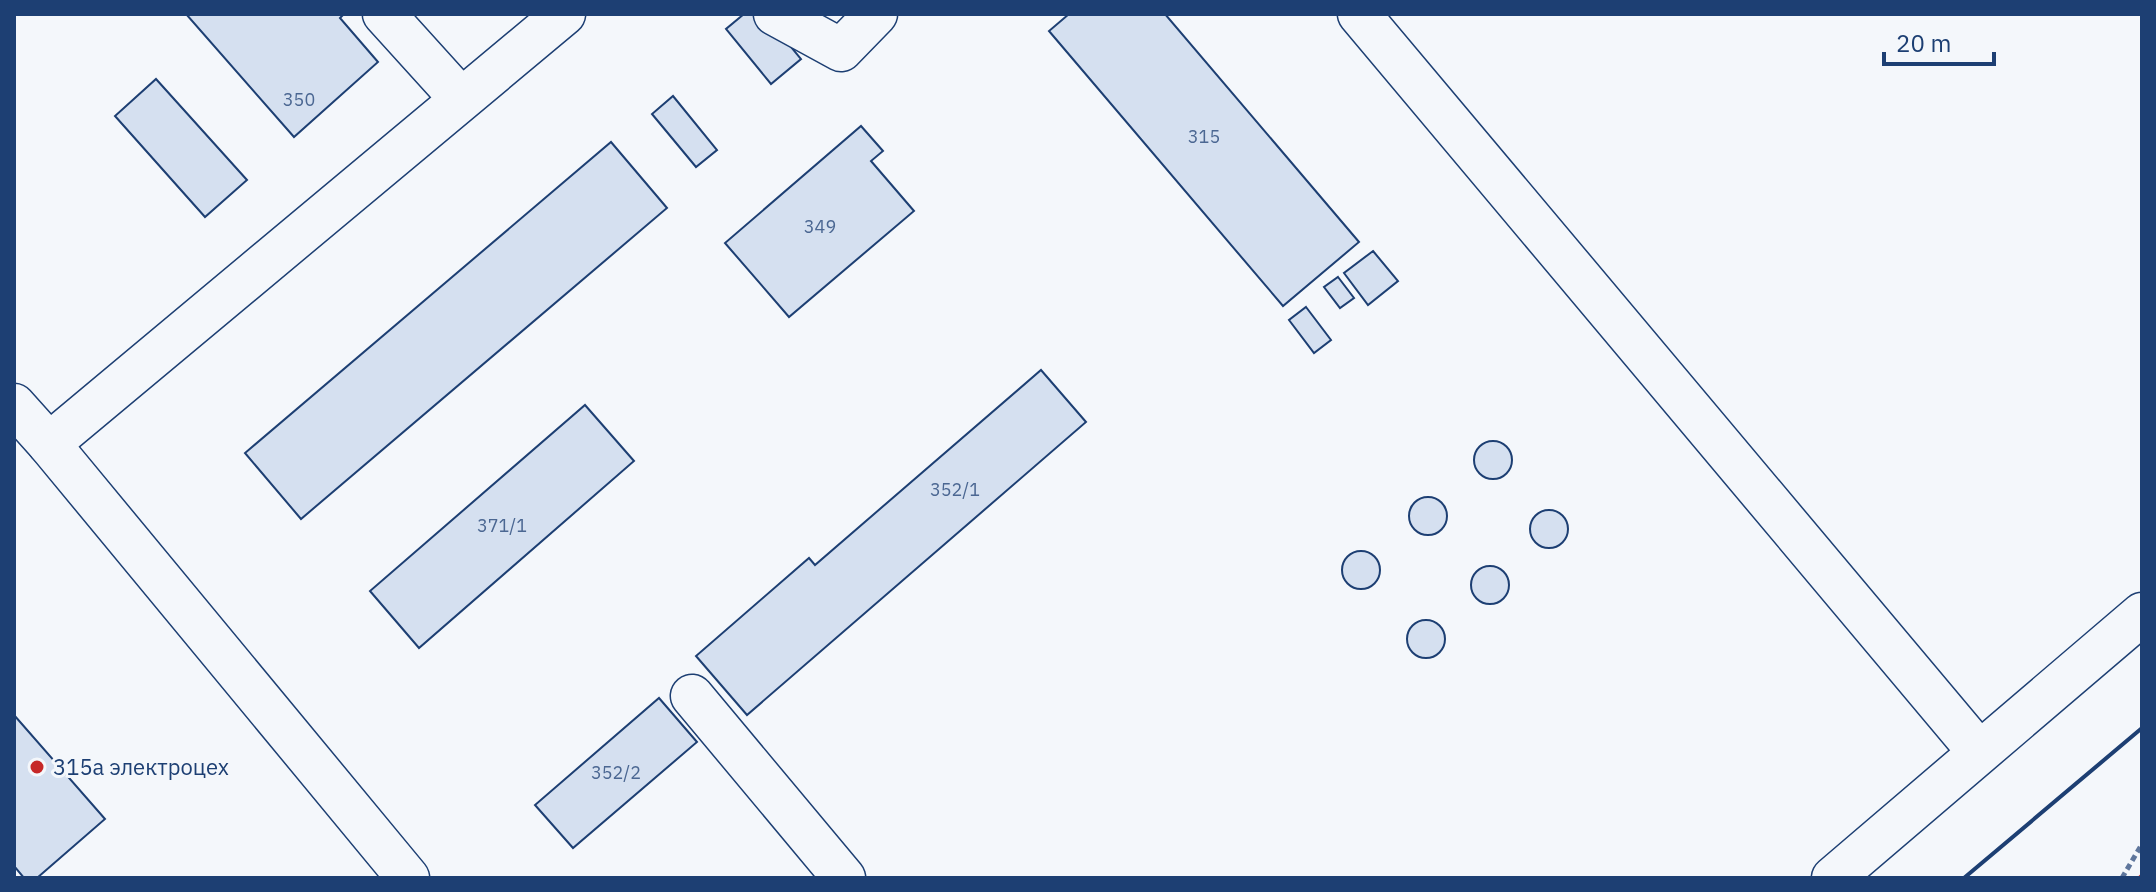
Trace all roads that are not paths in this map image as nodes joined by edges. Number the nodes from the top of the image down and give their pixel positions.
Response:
1 (384, 14) edge
2 (564, 14) edge
3 (775, 14) edge
4 (876, 14) edge
5 (1359, 14) edge
6 (461, 99) junction
7 (14, 405) edge
8 (49, 444) junction
9 (2142, 614) edge
10 (692, 696) dead end
11 (1979, 752) junction
12 (408, 878) edge
13 (844, 878) edge
14 (1833, 878) edge

1 - 6 lane
2 - 6 lane
3 - 4 lane
5 - 11 lane
6 - 8 lane
7 - 8 lane
8 - 12 lane
9 - 11 lane
10 - 13 lane
11 - 14 lane

